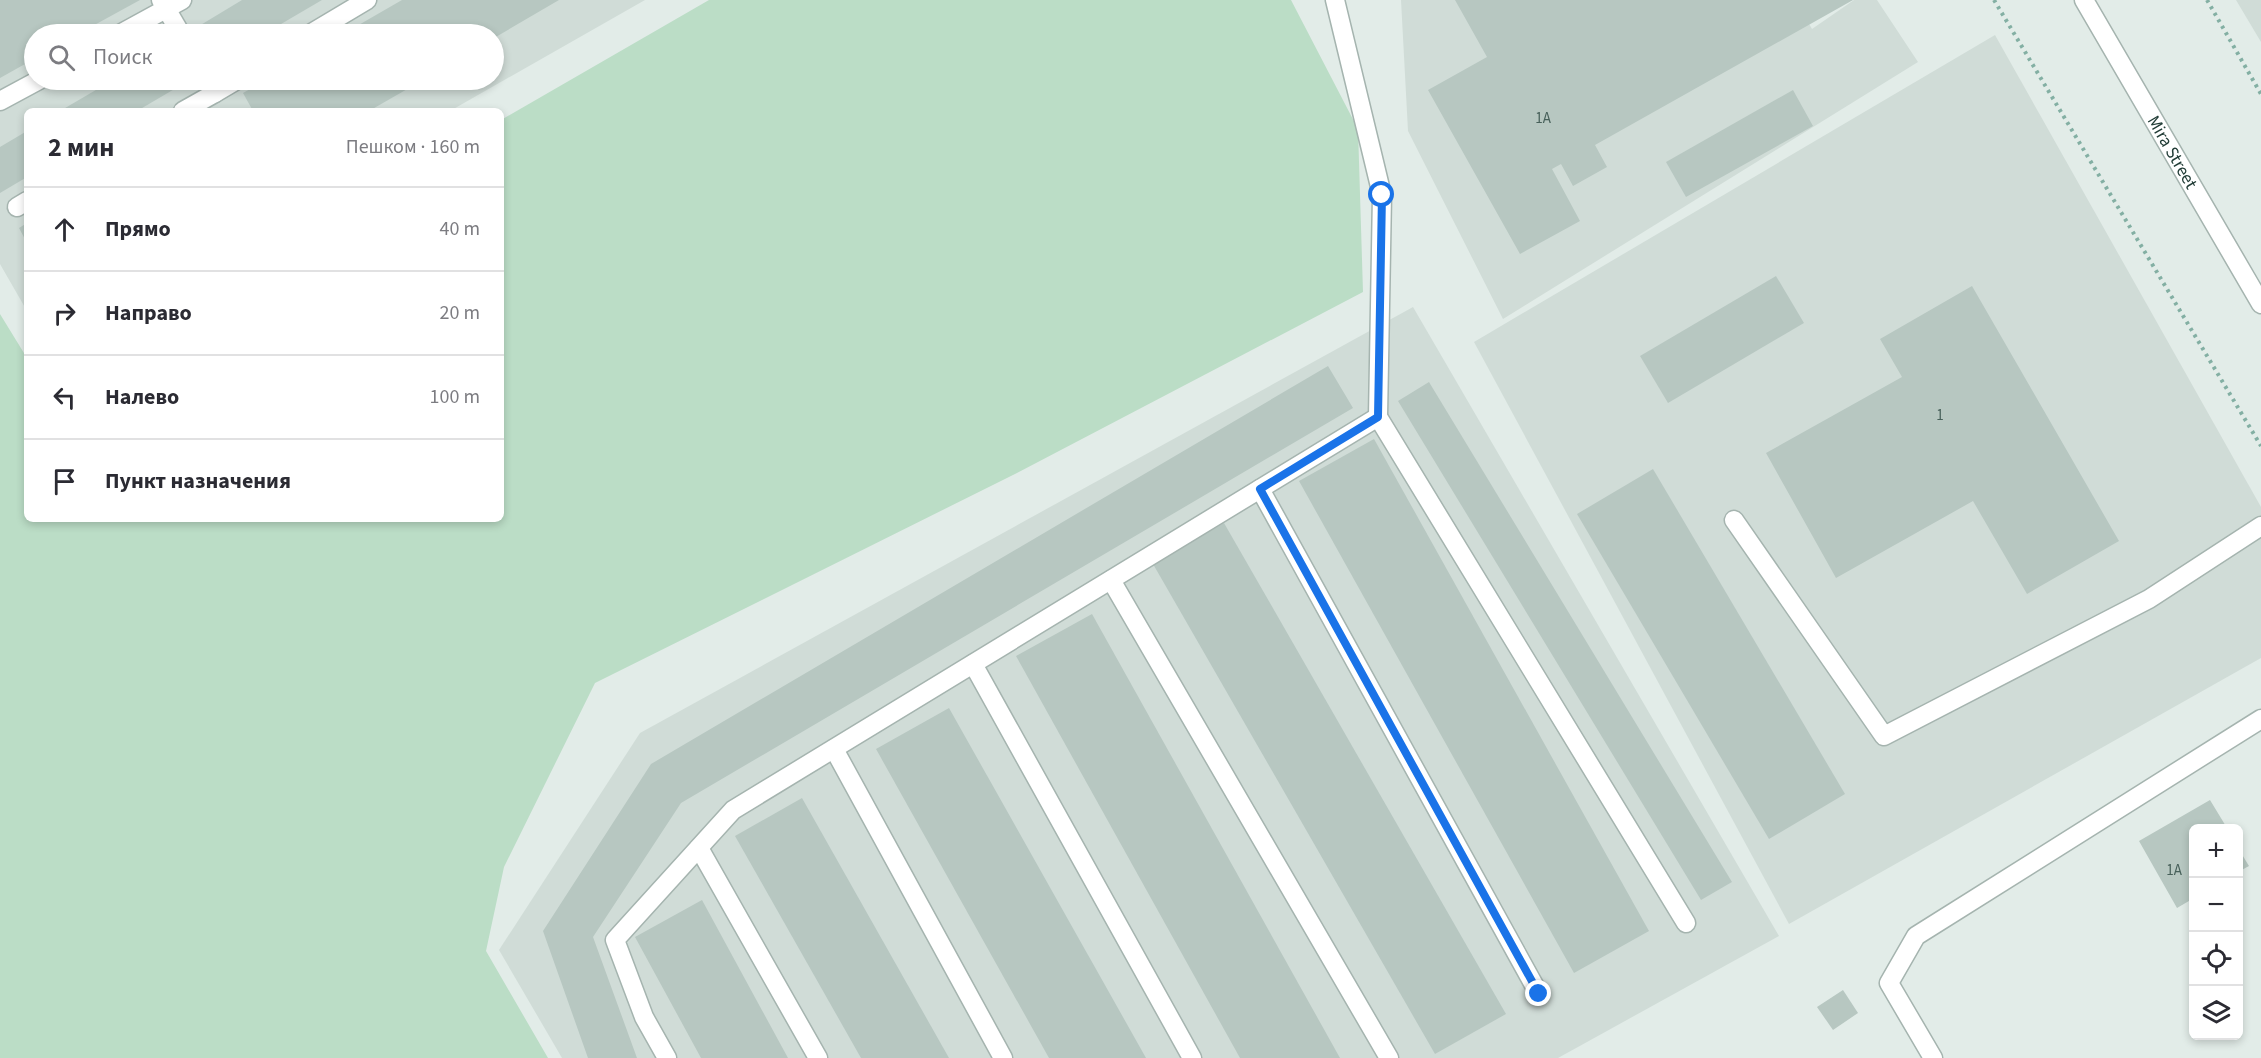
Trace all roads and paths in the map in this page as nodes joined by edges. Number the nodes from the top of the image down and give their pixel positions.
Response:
1 (367, 0) edge
2 (1335, 0) edge
3 (1994, 0) edge
4 (2084, 0) edge
5 (2207, 0) edge
6 (170, 3) edge
7 (136, 24) edge
8 (177, 24) edge
9 (327, 24) edge
10 (24, 88) edge
11 (207, 90) edge
12 (2261, 94) edge
13 (0, 101) edge
14 (186, 108) edge
15 (2261, 304) edge
16 (1378, 417) junction
17 (2261, 446) edge
18 (1260, 489) junction
19 (1734, 520) dead end
20 (2261, 526) edge
21 (1111, 580) junction
22 (973, 664) junction
23 (2261, 719) edge
24 (834, 749) junction
25 (699, 848) junction
26 (1686, 924) dead end
27 (1539, 994) dead end
28 (667, 1058) edge
29 (818, 1058) edge
30 (1003, 1058) edge
31 (1192, 1058) edge
32 (1389, 1058) edge
33 (1933, 1058) edge

1 - 9 street
2 - 16 street
3 - 17 path
4 - 15 street, Mira Street
5 - 12 path
6 - 7 street
6 - 8 street
10 - 13 street
11 - 14 street
16 - 18 street
16 - 26 street
18 - 21 street
18 - 27 street
19 - 20 street
21 - 22 street
21 - 32 street
22 - 24 street
22 - 31 street
23 - 33 street
24 - 25 street
24 - 30 street
25 - 28 street
25 - 29 street

